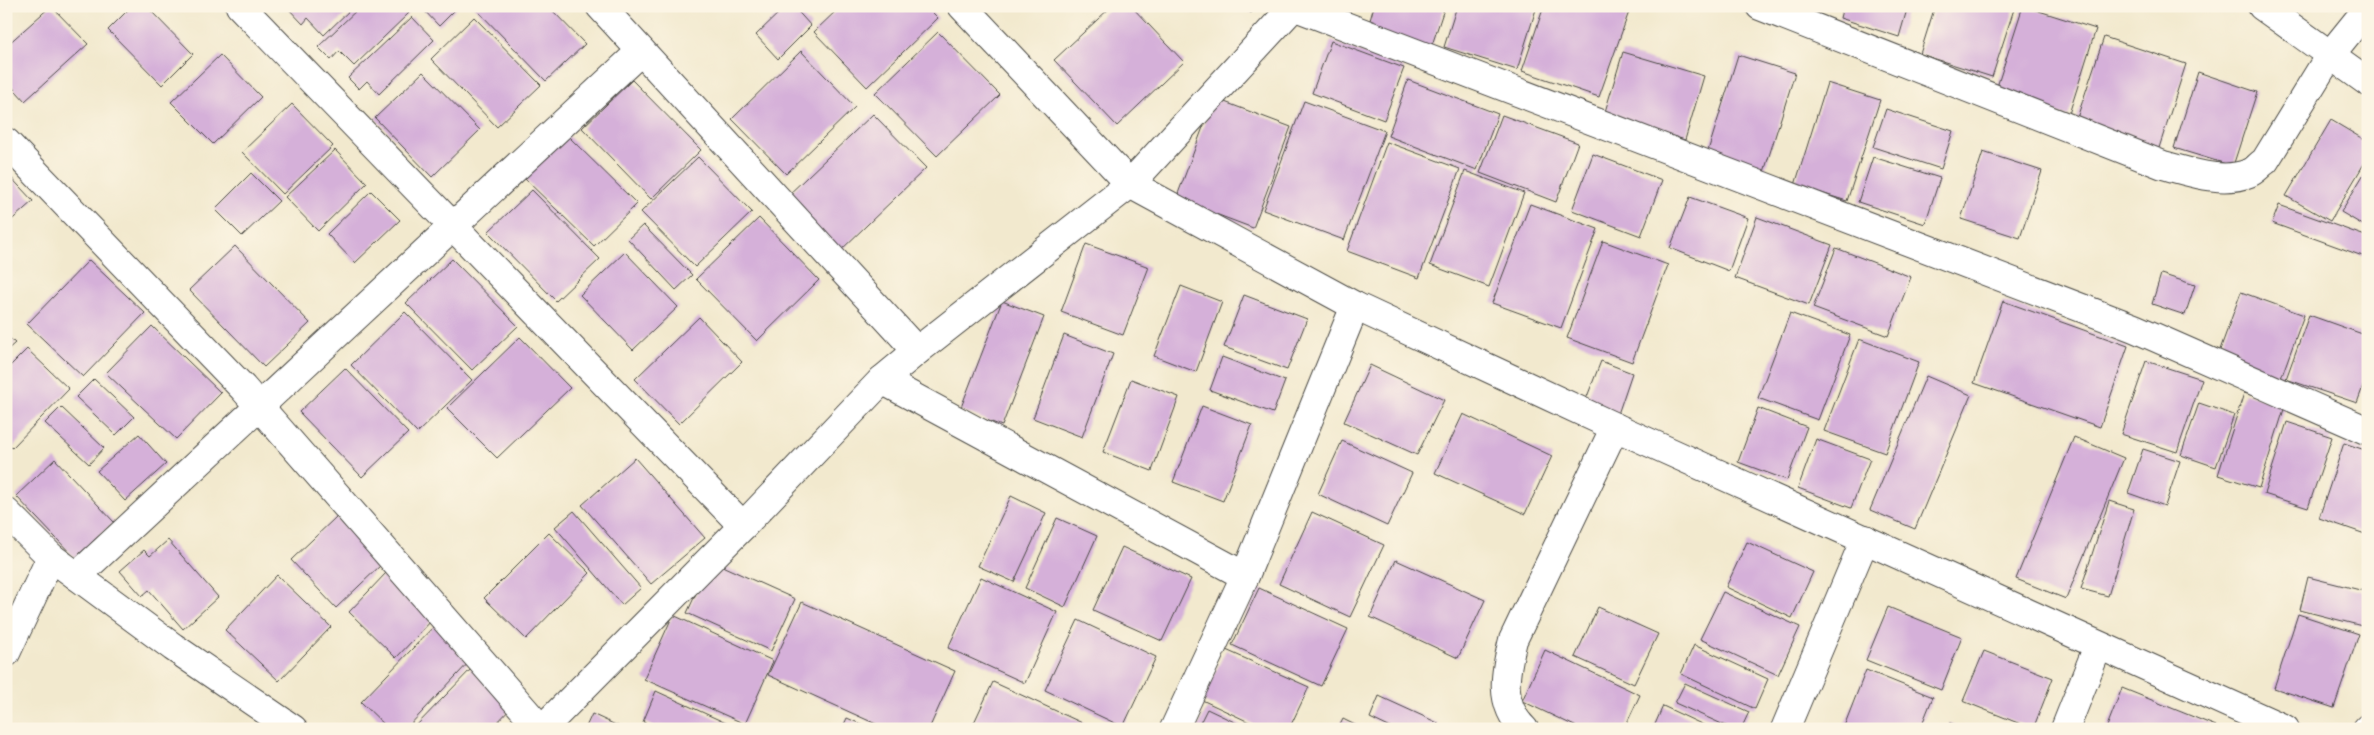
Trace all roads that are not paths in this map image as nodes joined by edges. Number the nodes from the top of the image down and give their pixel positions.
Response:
1 (240, 6) edge
2 (600, 6) edge
3 (962, 6) edge
4 (1294, 6) edge
5 (1760, 6) edge
6 (2262, 6) edge
7 (2368, 8) edge
8 (641, 52) junction
9 (2330, 55) junction
10 (2368, 82) edge
11 (6, 142) edge
12 (1130, 184) junction
13 (453, 226) junction
14 (1355, 306) junction
15 (917, 351) junction
16 (882, 380) junction
17 (258, 407) junction
18 (1615, 427) junction
19 (2368, 431) edge
20 (6, 512) edge
21 (743, 526) junction
22 (1865, 539) junction
23 (51, 557) junction
24 (77, 576) junction
25 (1245, 576) junction
26 (2098, 646) junction
27 (6, 653) edge
28 (293, 729) edge
29 (541, 729) edge
30 (1174, 729) edge
31 (1524, 729) edge
32 (1785, 729) edge
33 (2065, 729) edge
34 (2285, 729) edge

1 - 13 street
2 - 8 street
3 - 12 street
4 - 12 street
4 - 19 street
5 - 9 street
6 - 9 street
7 - 9 street
8 - 13 street
8 - 15 street
9 - 10 street
11 - 17 street
12 - 14 street
12 - 15 street
13 - 17 street
13 - 21 street
14 - 18 street
14 - 25 street
15 - 16 street
16 - 21 street
16 - 25 street
17 - 24 street
17 - 29 street
18 - 22 street
18 - 31 street
20 - 23 street
21 - 29 street
22 - 26 street
22 - 32 street
23 - 24 street
23 - 27 street
24 - 28 street
25 - 30 street
26 - 33 street
26 - 34 street

